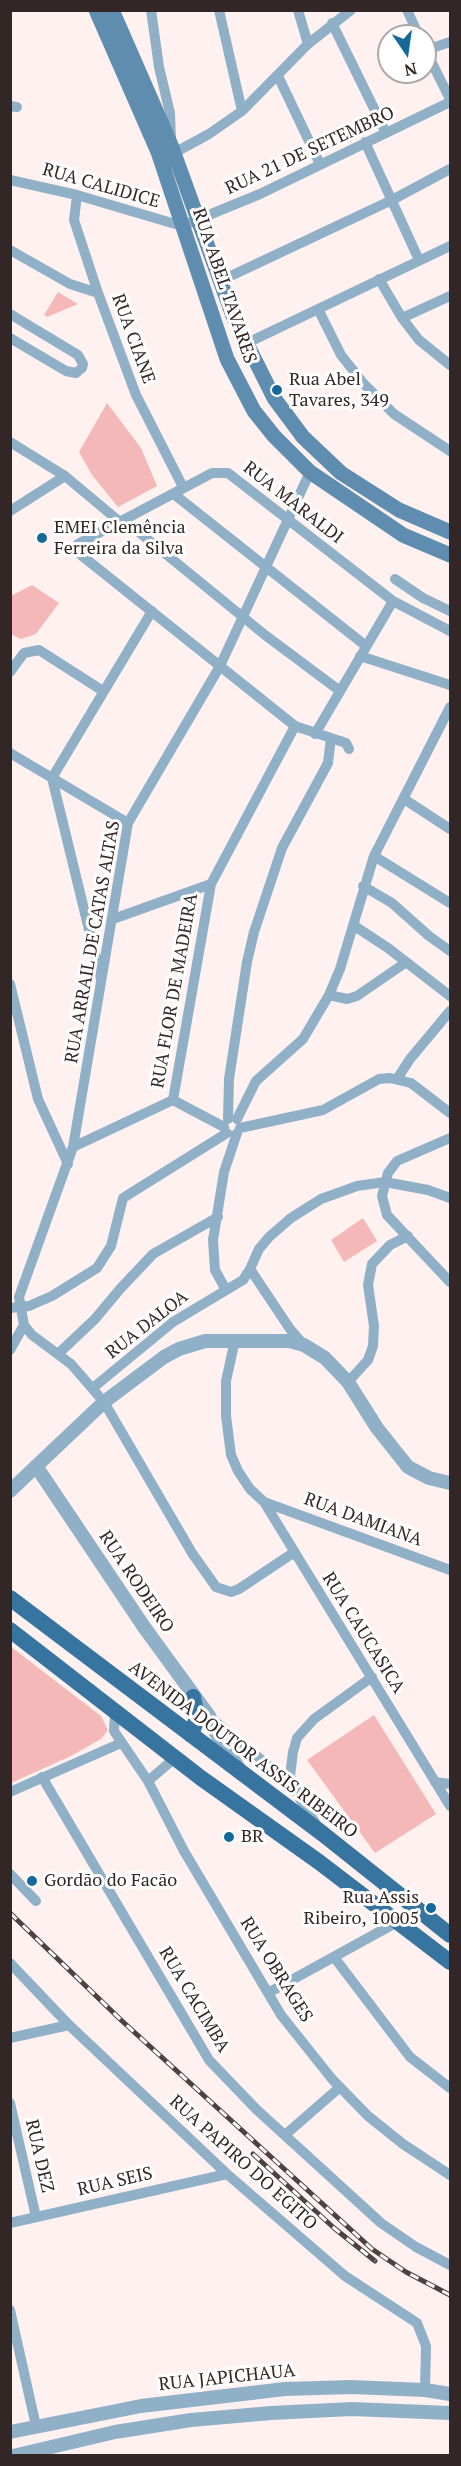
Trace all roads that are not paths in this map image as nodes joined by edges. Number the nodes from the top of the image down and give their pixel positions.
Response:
1 (96, 10) edge
2 (112, 10) edge
3 (151, 10) edge
4 (219, 10) edge
5 (298, 10) edge
6 (351, 10) edge
7 (407, 10) edge
8 (332, 23) junction
9 (413, 24) edge
10 (308, 44) junction
11 (437, 73) edge
12 (278, 76) junction
13 (450, 100) edge
14 (242, 111) junction
15 (386, 133) junction
16 (365, 142) junction
17 (173, 149) junction
18 (320, 164) junction
19 (450, 169) edge
20 (10, 180) edge
21 (77, 195) junction
22 (392, 200) junction
23 (199, 221) junction
24 (182, 226) junction
25 (450, 246) edge
26 (10, 250) edge
27 (419, 260) junction
28 (379, 279) junction
29 (220, 281) junction
30 (98, 292) junction
31 (450, 297) edge
32 (318, 309) junction
33 (10, 314) edge
34 (402, 318) junction
35 (10, 338) edge
36 (245, 344) junction
37 (450, 365) edge
38 (258, 370) junction
39 (237, 380) junction
40 (274, 398) junction
41 (254, 411) junction
42 (10, 442) edge
43 (450, 451) edge
44 (310, 472) junction
45 (65, 476) junction
46 (179, 491) junction
47 (10, 511) edge
48 (288, 520) junction
49 (122, 521) junction
50 (448, 531) edge
51 (445, 553) edge
52 (266, 567) junction
53 (395, 579) dead end
54 (393, 601) junction
55 (152, 611) junction
56 (450, 611) edge
57 (244, 617) junction
58 (450, 631) edge
59 (363, 651) junction
60 (15, 658) edge
61 (220, 666) junction
62 (10, 672) edge
63 (450, 685) edge
64 (104, 691) junction
65 (340, 692) junction
66 (450, 707) edge
67 (295, 726) junction
68 (315, 734) junction
69 (331, 738) junction
70 (349, 749) dead end
71 (10, 753) edge
72 (52, 778) junction
73 (404, 799) junction
74 (128, 823) junction
75 (450, 829) edge
76 (374, 856) junction
77 (211, 884) junction
78 (363, 886) junction
79 (450, 903) edge
80 (113, 919) junction
81 (353, 925) junction
82 (450, 951) edge
83 (405, 963) junction
84 (102, 983) junction
85 (10, 984) edge
86 (329, 995) junction
87 (450, 996) edge
88 (450, 1011) edge
89 (398, 1079) junction
90 (173, 1100) junction
91 (450, 1111) edge
92 (232, 1126) junction
93 (450, 1138) edge
94 (74, 1148) junction
95 (68, 1164) junction
96 (385, 1182) junction
97 (450, 1198) edge
98 (219, 1217) junction
99 (408, 1236) junction
100 (250, 1269) junction
101 (450, 1282) edge
102 (226, 1290) junction
103 (15, 1308) edge
104 (24, 1325) junction
105 (235, 1340) junction
106 (304, 1345) junction
107 (10, 1350) edge
108 (58, 1354) junction
109 (348, 1382) junction
110 (93, 1387) junction
111 (104, 1402) junction
112 (36, 1466) junction
113 (450, 1483) edge
114 (10, 1491) edge
115 (264, 1502) junction
116 (293, 1553) junction
117 (450, 1570) edge
118 (10, 1598) edge
119 (10, 1630) edge
120 (372, 1677) junction
121 (193, 1697) junction
122 (115, 1713) junction
123 (209, 1716) junction
124 (190, 1735) junction
125 (121, 1743) junction
126 (175, 1758) junction
127 (242, 1774) junction
128 (42, 1778) junction
129 (148, 1781) junction
130 (435, 1782) junction
131 (450, 1784) edge
132 (293, 1786) junction
133 (10, 1792) edge
134 (450, 1806) edge
135 (323, 1834) junction
136 (10, 1874) edge
137 (36, 1901) dead end
138 (399, 1921) junction
139 (450, 1935) edge
140 (334, 1957) junction
141 (450, 1962) edge
142 (10, 1963) edge
143 (268, 1993) junction
144 (69, 2025) junction
145 (10, 2038) edge
146 (340, 2087) junction
147 (450, 2088) edge
148 (10, 2103) edge
149 (285, 2135) junction
150 (227, 2174) junction
151 (450, 2175) edge
152 (36, 2217) junction
153 (10, 2223) edge
154 (450, 2265) edge
155 (10, 2310) edge
156 (425, 2390) junction
157 (450, 2394) edge
158 (450, 2414) edge
159 (36, 2426) junction
160 (10, 2432) edge
161 (13, 2456) edge

1 - 24 main road, RUA ABEL TAVARES
2 - 17 main road, RUA ABEL TAVARES
3 - 17 street
4 - 14 street
5 - 10 street
6 - 8 street
7 - 9 street
8 - 10 street
8 - 15 street
10 - 12 street
11 - 13 street
12 - 14 street
12 - 18 street
13 - 15 street, RUA 21 DE SETEMBRO
14 - 17 street
15 - 16 street, RUA 21 DE SETEMBRO
16 - 18 street, RUA 21 DE SETEMBRO
16 - 22 street
17 - 23 main road, RUA ABEL TAVARES
18 - 23 street, RUA 21 DE SETEMBRO
19 - 22 street
20 - 21 street, RUA CALIDICE
21 - 24 street, RUA CALIDICE
21 - 30 street, RUA CIANE
22 - 27 street
22 - 29 street
23 - 24 street, RUA 21 DE SETEMBRO
23 - 29 main road, RUA ABEL TAVARES
24 - 39 main road, RUA ABEL TAVARES
25 - 27 street
26 - 30 street
27 - 28 street
28 - 32 street
28 - 34 street
29 - 36 main road, RUA ABEL TAVARES
30 - 46 street, RUA CIANE
31 - 34 street
32 - 36 street
32 - 43 street
33 - 35 street
34 - 37 street
36 - 38 main road, RUA ABEL TAVARES
38 - 39 main road
38 - 40 main road, RUA ABEL TAVARES
39 - 41 main road, RUA ABEL TAVARES
40 - 41 main road
40 - 50 main road, RUA ABEL TAVARES
41 - 44 main road, RUA ABEL TAVARES
42 - 45 street
44 - 48 street, RUA ARRAIL DE CATAS ALTAS
44 - 51 main road, RUA ABEL TAVARES
45 - 47 street
45 - 49 street
46 - 48 street, RUA MARALDI
46 - 49 street, RUA MARALDI
46 - 52 street
48 - 52 street, RUA ARRAIL DE CATAS ALTAS
48 - 54 street, RUA MARALDI
49 - 55 street, RUA MARALDI
49 - 57 street
50 - 51 main road
52 - 57 street, RUA ARRAIL DE CATAS ALTAS
52 - 59 street
53 - 56 street
54 - 58 street, RUA MARALDI
54 - 59 street
55 - 61 street, RUA MARALDI
55 - 64 street
57 - 61 street, RUA ARRAIL DE CATAS ALTAS
57 - 65 street
59 - 63 street
59 - 65 street
60 - 62 street
60 - 64 street
61 - 67 street, RUA MARALDI
61 - 74 street, RUA ARRAIL DE CATAS ALTAS
64 - 72 street
65 - 68 street
66 - 73 street
67 - 68 street, RUA MARALDI
67 - 77 street, RUA FLOR DE MADEIRA
68 - 69 street, RUA MARALDI
69 - 70 street, RUA MARALDI
69 - 92 street
71 - 72 street
72 - 74 street
72 - 84 street
73 - 75 street
73 - 76 street
74 - 80 street, RUA ARRAIL DE CATAS ALTAS
76 - 78 street
76 - 79 street
77 - 80 street
77 - 90 street, RUA FLOR DE MADEIRA
78 - 81 street
78 - 82 street
80 - 84 street, RUA ARRAIL DE CATAS ALTAS
81 - 83 street
81 - 86 street
83 - 86 street
83 - 87 street
84 - 94 street, RUA ARRAIL DE CATAS ALTAS
85 - 95 street
86 - 92 street
88 - 89 street
89 - 91 street
89 - 92 street
90 - 92 street
90 - 94 street, RUA FLOR DE MADEIRA
92 - 98 street
92 - 103 street
93 - 96 street
94 - 95 street, RUA ARRAIL DE CATAS ALTAS
95 - 103 street, RUA ARRAIL DE CATAS ALTAS
96 - 97 street, RUA DALOA
96 - 99 street
96 - 100 street, RUA DALOA
98 - 102 street
98 - 108 street
99 - 101 street
99 - 109 street
100 - 102 street, RUA DALOA
100 - 106 street
102 - 110 street, RUA DALOA
103 - 104 street
104 - 107 street
104 - 108 street
105 - 106 street
105 - 111 street
105 - 115 street
106 - 109 street
108 - 110 street
109 - 113 street
110 - 111 street
111 - 112 street
111 - 116 street
112 - 114 street
112 - 121 street, RUA RODEIRO
115 - 116 street, RUA CAUCASICA
115 - 117 street, RUA DAMIANA
116 - 120 street, RUA CAUCASICA
118 - 124 main road, AVENIDA DOUTOR ASSIS RIBEIRO
119 - 122 main road
120 - 130 street, RUA CAUCASICA
120 - 132 street
121 - 123 street, RUA RODEIRO
121 - 124 main road
122 - 125 street
122 - 126 main road
123 - 127 street, RUA RODEIRO
123 - 132 street, RUA RODEIRO
124 - 127 main road, AVENIDA DOUTOR ASSIS RIBEIRO
125 - 128 street
125 - 129 street, RUA OBRAGES
126 - 129 street
126 - 138 main road
127 - 135 main road, AVENIDA DOUTOR ASSIS RIBEIRO
128 - 133 street
128 - 149 street, RUA CACIMBA
129 - 143 street, RUA OBRAGES
130 - 131 street
130 - 134 street, RUA CAUCASICA
132 - 135 street
135 - 139 main road, AVENIDA DOUTOR ASSIS RIBEIRO
136 - 137 street
138 - 140 street
138 - 141 main road
140 - 143 street
140 - 147 street
142 - 144 street, RUA PAPIRO DO EGITO
143 - 146 street, RUA OBRAGES
144 - 145 street
144 - 150 street, RUA PAPIRO DO EGITO
146 - 149 street
146 - 151 street, RUA OBRAGES
148 - 152 street, RUA DEZ
149 - 154 street, RUA CACIMBA
150 - 152 street, RUA SEIS
150 - 156 street, RUA PAPIRO DO EGITO
152 - 153 street, RUA SEIS
155 - 159 street
156 - 157 street, RUA JAPICHAUA
156 - 159 street, RUA JAPICHAUA
158 - 161 street
159 - 160 street, RUA JAPICHAUA

